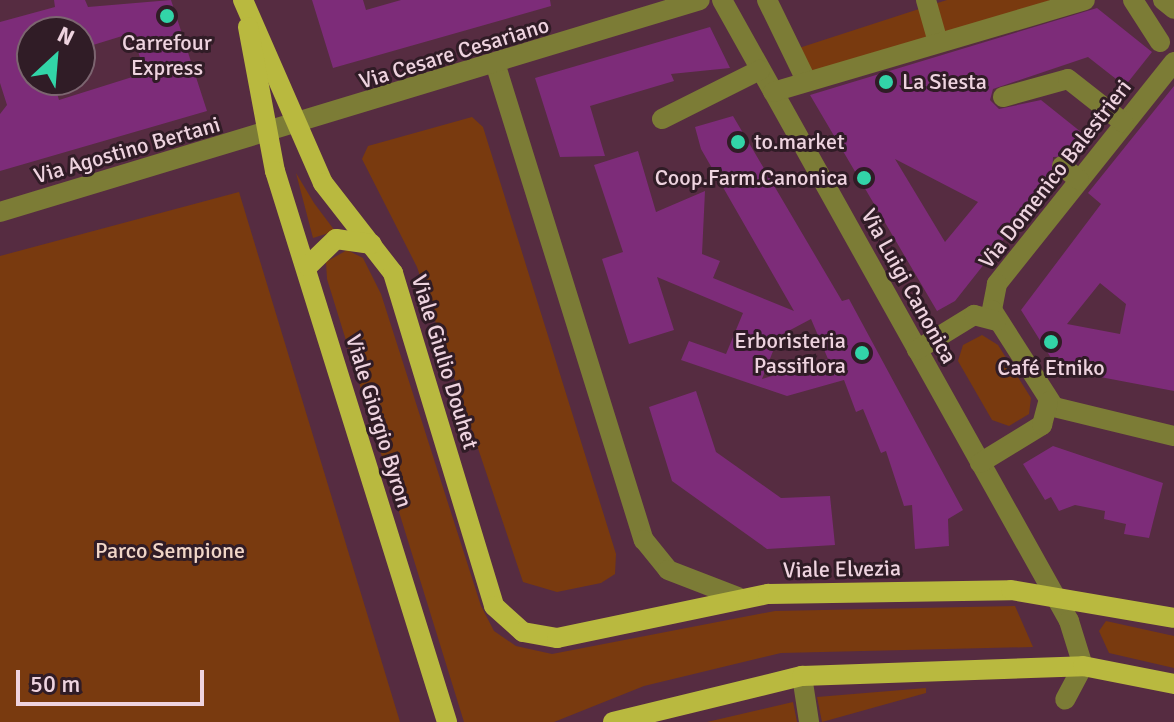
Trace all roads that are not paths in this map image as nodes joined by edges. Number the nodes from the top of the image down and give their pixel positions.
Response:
1 (700, 0) edge
2 (722, 0) edge
3 (767, 0) edge
4 (926, 0) edge
5 (1085, 0) edge
6 (1133, 0) edge
7 (1163, 0) edge
8 (245, 6) edge
9 (1174, 9) edge
10 (938, 42) junction
11 (1160, 42) dead end
12 (1174, 62) edge
13 (496, 66) junction
14 (760, 70) junction
15 (806, 80) junction
16 (773, 92) junction
17 (1003, 97) dead end
18 (662, 119) dead end
19 (1124, 123) junction
20 (298, 125) junction
21 (267, 134) junction
22 (1062, 166) dead end
23 (1079, 180) junction
24 (0, 212) edge
25 (372, 244) junction
26 (308, 266) junction
27 (996, 321) junction
28 (917, 350) junction
29 (1048, 402) junction
30 (1174, 436) edge
31 (980, 463) junction
32 (1055, 595) junction
33 (738, 597) junction
34 (1174, 618) edge
35 (515, 626) joint
36 (1083, 666) junction
37 (802, 676) junction
38 (1174, 684) edge
39 (1065, 700) dead end
40 (447, 722) edge
41 (613, 722) edge
42 (809, 722) edge

1 - 13 street, Via Cesare Cesariano
2 - 14 street, Via Luigi Canonica
3 - 15 street
4 - 10 street
5 - 10 street
6 - 11 street
7 - 9 street
8 - 20 main road, Viale Giulio Douhet
8 - 21 main road, Viale Giorgio Byron
10 - 15 street
12 - 19 street, Via Domenico Balestrieri
13 - 20 street, Via Cesare Cesariano
13 - 33 street
14 - 16 street, Via Luigi Canonica
14 - 18 street
15 - 16 street
16 - 28 street, Via Luigi Canonica
17 - 19 street
19 - 23 street, Via Domenico Balestrieri
20 - 21 street, Via Cesare Cesariano
20 - 25 main road, Viale Giulio Douhet
21 - 24 street, Via Agostino Bertani
21 - 26 main road, Viale Giorgio Byron
22 - 23 street
23 - 27 street, Via Domenico Balestrieri
25 - 26 main road
25 - 35 main road, Viale Giulio Douhet
26 - 40 main road, Viale Giorgio Byron
27 - 28 street
27 - 29 street
28 - 31 street, Via Luigi Canonica
29 - 30 street
29 - 31 street
31 - 32 street, Via Luigi Canonica
32 - 33 main road, Viale Elvezia
32 - 34 main road, Viale Elvezia
32 - 36 street, Via Luigi Canonica
33 - 35 main road, Viale Elvezia
36 - 37 main road
36 - 38 main road
36 - 39 street
37 - 41 main road
37 - 42 street

